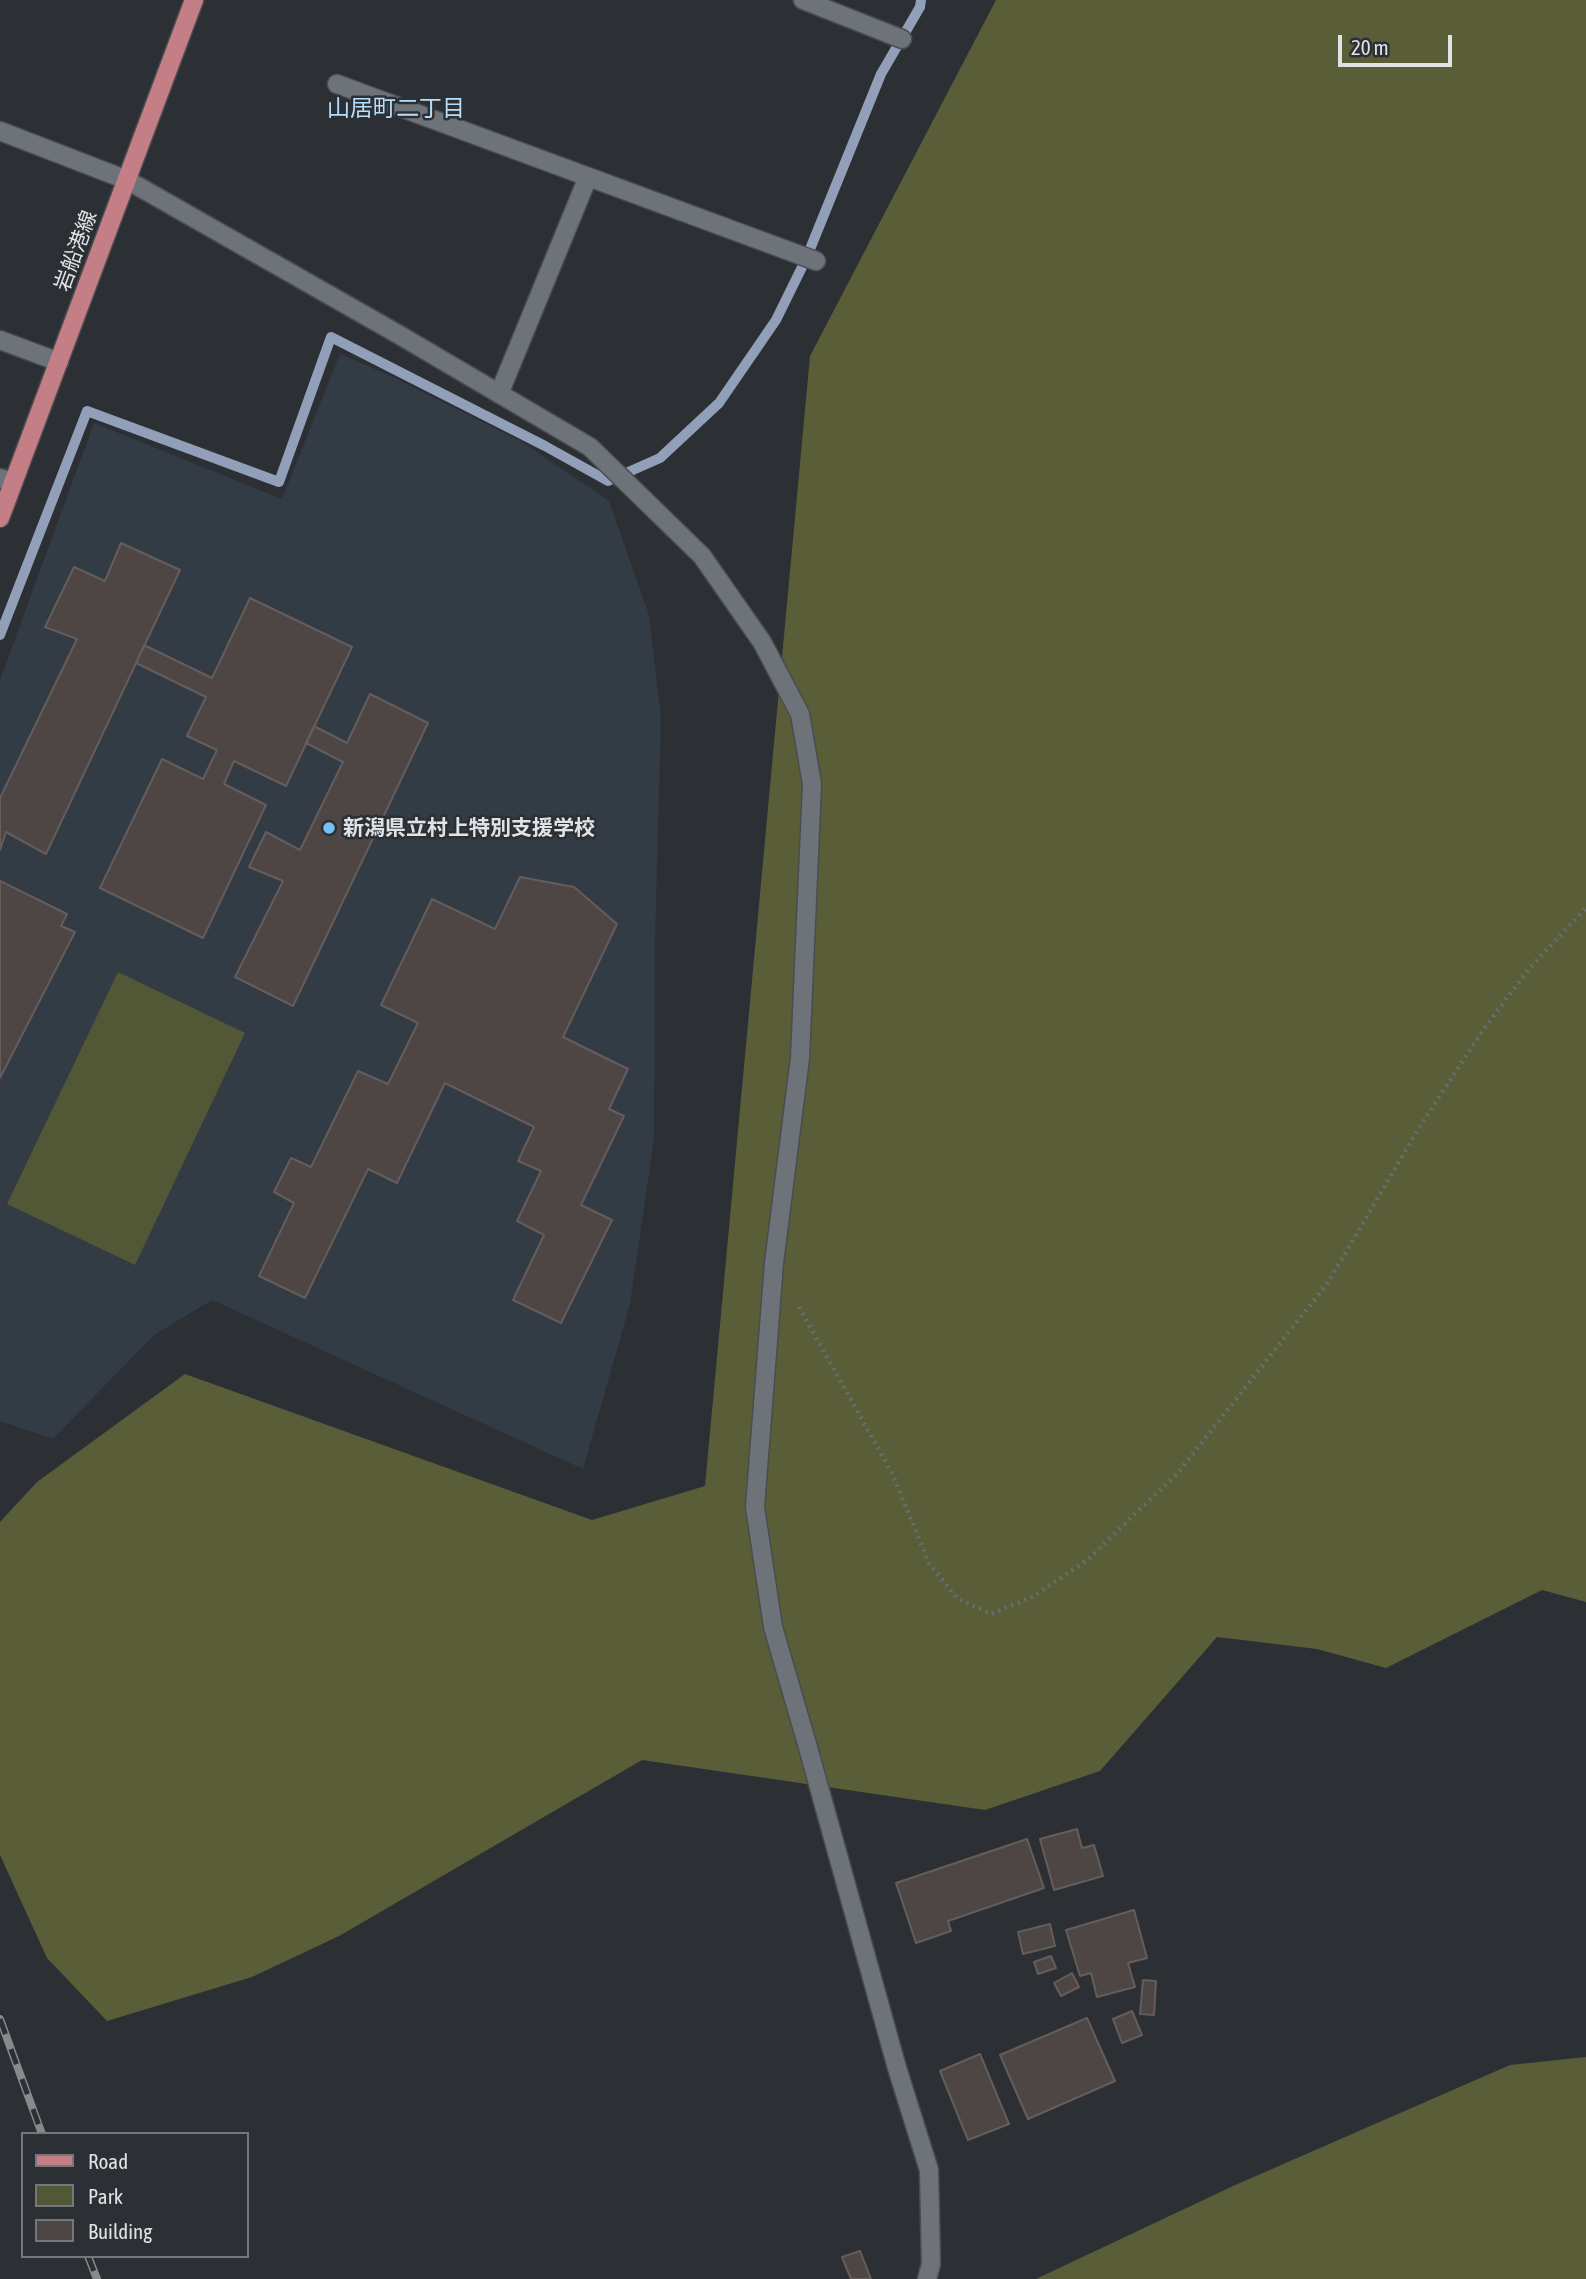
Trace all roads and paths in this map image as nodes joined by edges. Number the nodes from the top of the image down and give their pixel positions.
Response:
1 (194, 0) edge
2 (803, 0) edge
3 (902, 38) dead end
4 (337, 84) dead end
5 (0, 131) edge
6 (588, 177) junction
7 (127, 180) junction
8 (816, 261) dead end
9 (0, 340) edge
10 (59, 362) junction
11 (499, 394) junction
12 (7, 480) edge
13 (0, 518) edge
14 (1586, 908) edge
15 (774, 1264) junction
16 (927, 2279) edge

1 - 7 main road, 岩船港線
2 - 3 street
4 - 6 street
5 - 7 street
6 - 8 street
6 - 11 street
7 - 10 main road, 岩船港線
7 - 11 street
9 - 10 street
10 - 12 main road, 岩船港線
11 - 15 street
12 - 13 main road, 岩船港線
14 - 15 path
15 - 16 street

